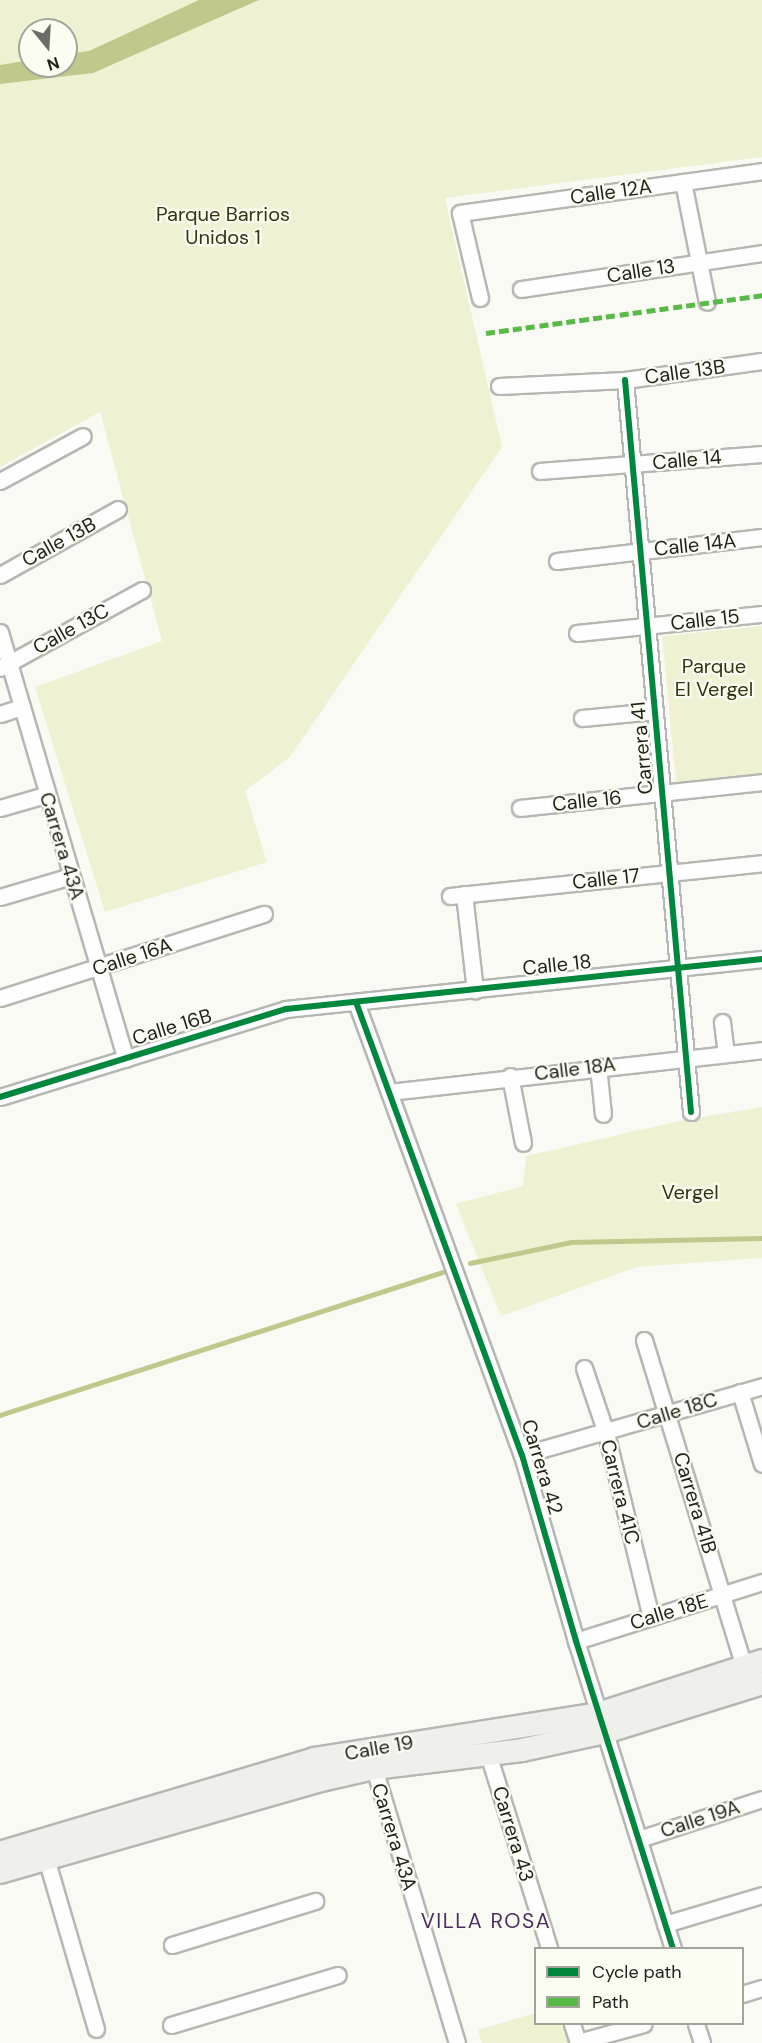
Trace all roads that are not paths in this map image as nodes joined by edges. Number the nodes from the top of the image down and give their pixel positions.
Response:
1 (762, 171) edge
2 (683, 182) junction
3 (762, 253) edge
4 (700, 262) junction
5 (521, 289) dead end
6 (480, 298) dead end
7 (707, 302) dead end
8 (762, 361) edge
9 (625, 380) junction
10 (499, 386) dead end
11 (82, 435) dead end
12 (762, 454) edge
13 (633, 465) junction
14 (540, 471) dead end
15 (0, 482) edge
16 (118, 509) dead end
17 (762, 537) edge
18 (640, 550) junction
19 (557, 561) dead end
20 (0, 575) edge
21 (142, 590) dead end
22 (762, 614) edge
23 (647, 626) junction
24 (0, 632) edge
25 (577, 633) dead end
26 (5, 665) edge
27 (22, 707) junction
28 (655, 711) junction
29 (0, 714) edge
30 (582, 718) dead end
31 (762, 782) edge
32 (662, 793) junction
33 (45, 795) junction
34 (0, 808) edge
35 (520, 808) dead end
36 (762, 863) edge
37 (669, 873) junction
38 (71, 876) junction
39 (0, 897) edge
40 (264, 914) dead end
41 (762, 959) edge
42 (98, 968) junction
43 (678, 968) junction
44 (475, 990) junction
45 (0, 998) edge
46 (356, 1002) junction
47 (722, 1022) dead end
48 (762, 1050) edge
49 (726, 1054) junction
50 (686, 1056) junction
51 (126, 1059) junction
52 (598, 1066) junction
53 (510, 1076) junction
54 (389, 1092) junction
55 (0, 1097) edge
56 (691, 1112) dead end
57 (603, 1114) dead end
58 (523, 1143) dead end
59 (644, 1340) dead end
60 (584, 1368) dead end
61 (762, 1386) edge
62 (740, 1392) junction
63 (668, 1412) junction
64 (606, 1433) junction
65 (522, 1455) junction
66 (762, 1464) edge
67 (762, 1582) edge
68 (722, 1595) junction
69 (651, 1617) junction
70 (576, 1641) junction
71 (753, 1664) edge
72 (762, 1683) edge
73 (602, 1723) junction
74 (488, 1754) junction
75 (374, 1768) junction
76 (762, 1799) edge
77 (639, 1839) junction
78 (0, 1853) edge
79 (46, 1858) junction
80 (0, 1872) edge
81 (762, 1895) edge
82 (315, 1901) dead end
83 (665, 1924) junction
84 (172, 1945) dead end
85 (549, 1947) edge
86 (673, 1947) edge
87 (338, 1974) dead end
88 (762, 1988) edge
89 (744, 1993) edge
90 (171, 2025) dead end
91 (572, 2025) edge
92 (641, 2025) edge
93 (696, 2025) edge
94 (96, 2029) dead end
95 (457, 2043) edge
96 (578, 2043) edge
97 (702, 2043) edge

1 - 2 street, Calle 12A
2 - 4 street
2 - 6 street, Calle 12A
3 - 4 street, Calle 13
4 - 5 street, Calle 13
4 - 7 street
8 - 9 street, Calle 13B
9 - 10 street, Calle 13B
9 - 13 street, Carrera 41
11 - 15 street
12 - 13 street, Calle 14
13 - 14 street, Calle 14
13 - 18 street, Carrera 41
16 - 20 street, Calle 13B
17 - 18 street, Calle 14A
18 - 19 street, Calle 14A
18 - 23 street, Carrera 41
21 - 26 street, Calle 13C
22 - 23 street, Calle 15
23 - 25 street, Calle 15
23 - 28 street, Carrera 41
24 - 26 street, Carrera 43A
26 - 27 street, Carrera 43A
27 - 29 street
27 - 33 street, Carrera 43A
28 - 30 street
28 - 32 street, Carrera 41
31 - 32 street, Calle 16
32 - 35 street, Calle 16
32 - 37 street, Carrera 41
33 - 34 street
33 - 38 street, Carrera 43A
36 - 37 street, Calle 17
37 - 43 street, Carrera 41
37 - 44 street, Calle 17
38 - 39 street
38 - 42 street, Carrera 43A
40 - 42 street, Calle 16A
41 - 43 street, Calle 18
42 - 45 street, Calle 16A
42 - 51 street, Carrera 43A
43 - 44 street, Calle 18
43 - 50 street, Carrera 41
44 - 46 street, Calle 18
46 - 51 street, Calle 16B
46 - 54 street, Carrera 42
47 - 49 street
48 - 49 street, Calle 18A
49 - 50 street, Calle 18A
50 - 52 street, Calle 18A
50 - 56 street, Carrera 41
51 - 55 street, Calle 16B
52 - 53 street, Calle 18A
52 - 57 street
53 - 54 street, Calle 18A
53 - 58 street
54 - 65 street, Carrera 42
59 - 63 street, Carrera 41B
60 - 64 street, Carrera 41C
61 - 62 street, Calle 18C
62 - 63 street, Calle 18C
62 - 66 street
63 - 64 street, Calle 18C
63 - 68 street, Carrera 41B
64 - 65 street, Calle 18C
64 - 69 street, Carrera 41C
65 - 70 street, Carrera 42
67 - 68 street, Calle 18E
68 - 69 street, Calle 18E
68 - 71 street, Carrera 41B
69 - 70 street, Calle 18E
70 - 73 street, Carrera 42
71 - 73 main road, Calle 19
72 - 73 main road, Calle 19
73 - 74 main road, Calle 19
73 - 77 street, Carrera 42
73 - 78 main road, Calle 19
74 - 75 main road, Calle 19
74 - 85 street, Carrera 43
75 - 79 main road, Calle 19
75 - 95 street, Carrera 43A
76 - 77 street, Calle 19A
77 - 83 street, Carrera 42
79 - 80 main road, Calle 19
79 - 94 street
81 - 83 street
82 - 84 street
83 - 86 street, Carrera 42
87 - 90 street
88 - 89 street
91 - 96 street
92 - 96 street
93 - 97 street

